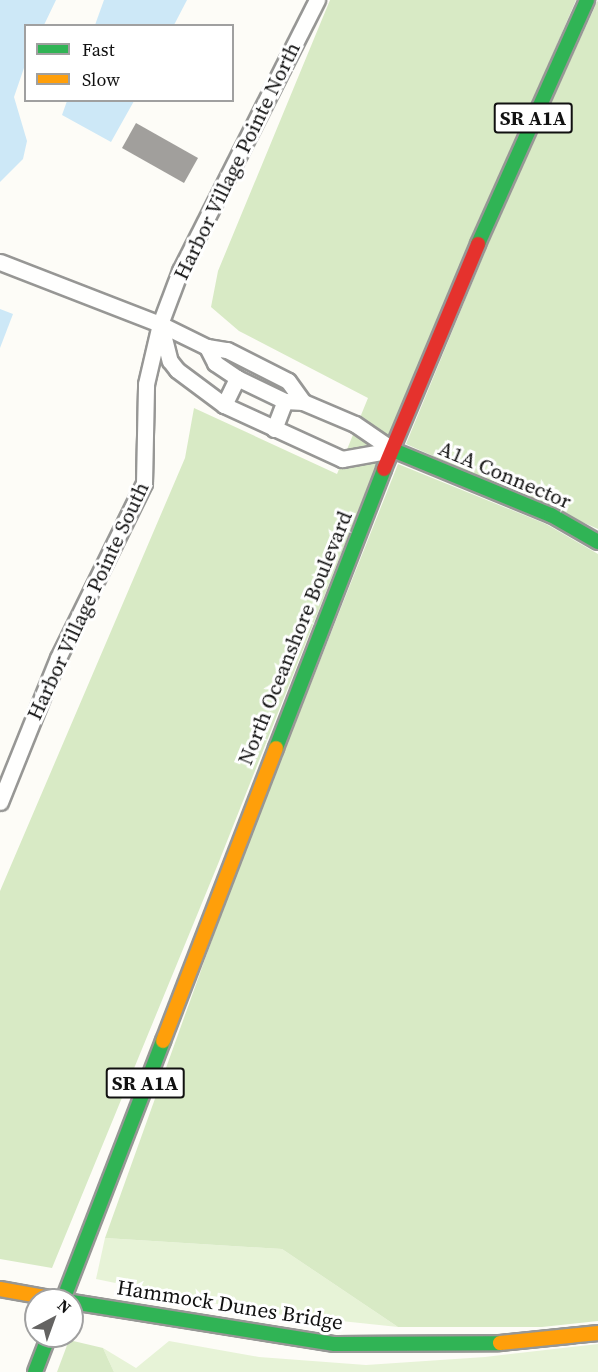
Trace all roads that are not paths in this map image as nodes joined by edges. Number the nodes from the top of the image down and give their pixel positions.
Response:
1 (317, 0) edge
2 (587, 0) edge
3 (3, 265) edge
4 (160, 324) junction
5 (207, 347) junction
6 (237, 378) junction
7 (285, 401) junction
8 (303, 402) junction
9 (224, 405) junction
10 (273, 429) junction
11 (393, 450) junction
12 (598, 542) edge
13 (0, 802) edge
14 (67, 1288) edge
15 (0, 1289) edge
16 (24, 1293) edge
17 (84, 1304) edge
18 (598, 1333) edge
19 (44, 1348) edge
20 (35, 1372) edge

1 - 4 street, Harbor Village Pointe North
2 - 11 main road, North Oceanshore Boulevard / SR A1A
3 - 4 street
4 - 5 street
4 - 9 street
4 - 13 street, Harbor Village Pointe South
5 - 6 street
5 - 8 street
6 - 7 street
6 - 9 street
7 - 8 street
7 - 10 street
8 - 11 street
9 - 10 street
10 - 11 street
11 - 12 main road, A1A Connector
11 - 14 main road, North Oceanshore Boulevard / SR A1A
15 - 16 main road
17 - 18 main road, Hammock Dunes Bridge
19 - 20 main road

